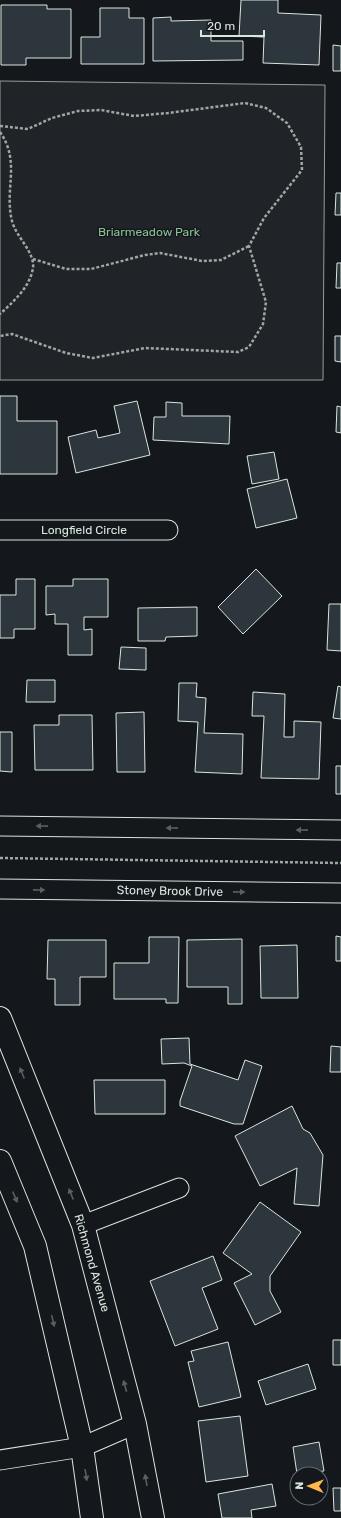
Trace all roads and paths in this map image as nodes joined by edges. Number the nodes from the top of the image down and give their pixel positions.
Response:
1 (0, 126) edge
2 (0, 132) edge
3 (249, 246) junction
4 (33, 259) junction
5 (0, 314) edge
6 (0, 336) edge
7 (0, 530) edge
8 (168, 530) dead end
9 (0, 826) edge
10 (341, 830) edge
11 (0, 858) edge
12 (341, 863) edge
13 (0, 889) edge
14 (341, 894) edge
15 (0, 1018) edge
16 (0, 1161) edge
17 (179, 1188) dead end
18 (83, 1225) junction
19 (135, 1424) junction
20 (82, 1447) junction
21 (0, 1460) edge
22 (92, 1518) edge
23 (153, 1518) edge

1 - 3 path
2 - 4 path
3 - 4 path
3 - 6 path
4 - 5 path
7 - 8 street, Longfield Circle
10 -> 9 street
11 - 12 path
13 -> 14 street, Stoney Brook Drive
18 -> 15 main road, Richmond Avenue
16 -> 20 main road
17 - 18 street
19 -> 18 main road, Richmond Avenue
19 - 20 street
23 -> 19 main road, Richmond Avenue
20 - 21 street
20 -> 22 main road

